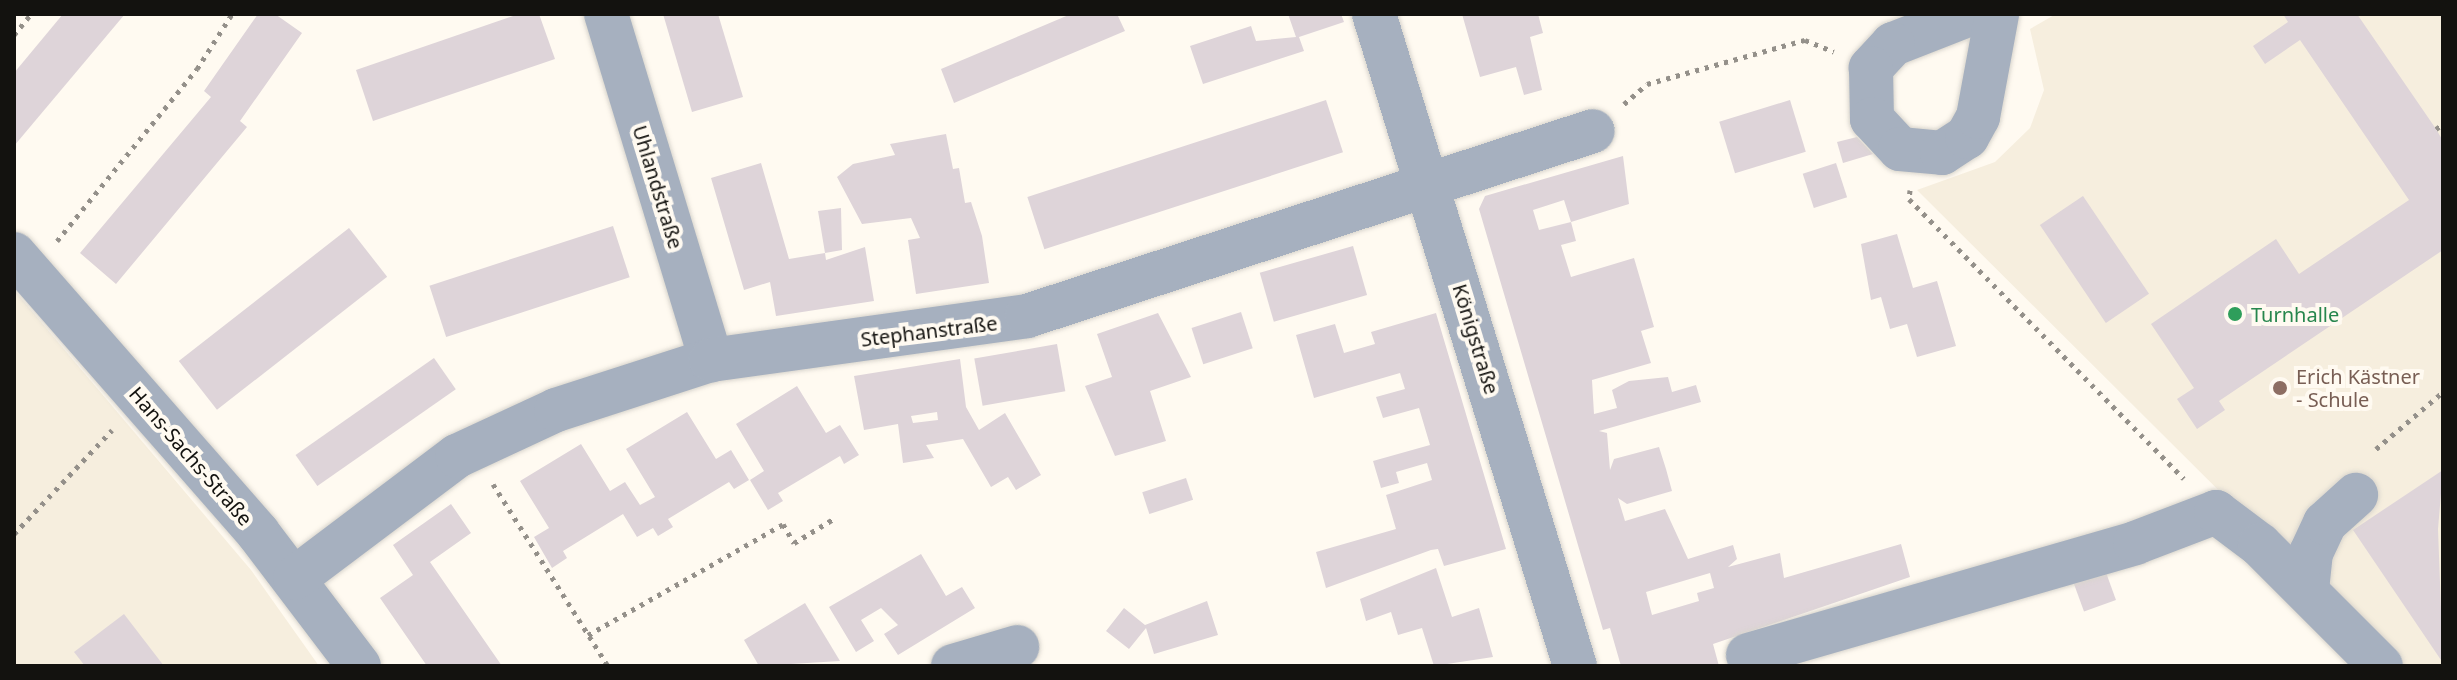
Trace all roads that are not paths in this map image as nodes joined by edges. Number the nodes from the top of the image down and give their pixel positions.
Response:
1 (606, 14) edge
2 (1374, 14) edge
3 (1970, 14) edge
4 (1997, 14) edge
5 (1593, 131) road end
6 (1428, 180) junction
7 (22, 263) edge
8 (711, 360) junction
9 (2356, 495) dead end
10 (295, 578) junction
11 (2307, 590) junction
12 (1017, 647) dead end
13 (1748, 655) dead end
14 (359, 666) edge
15 (953, 666) edge
16 (1575, 666) edge
17 (2381, 666) edge

1 - 8 street, Uhlandstraße
2 - 6 street, Königstraße
3 - 4 street
5 - 6 street, Stephanstraße
6 - 8 street, Stephanstraße
6 - 16 street, Königstraße
7 - 10 street, Hans-Sachs-Straße
8 - 10 street, Stephanstraße
9 - 11 street
10 - 14 street, Hans-Sachs-Straße
11 - 13 street
11 - 17 street
12 - 15 street

